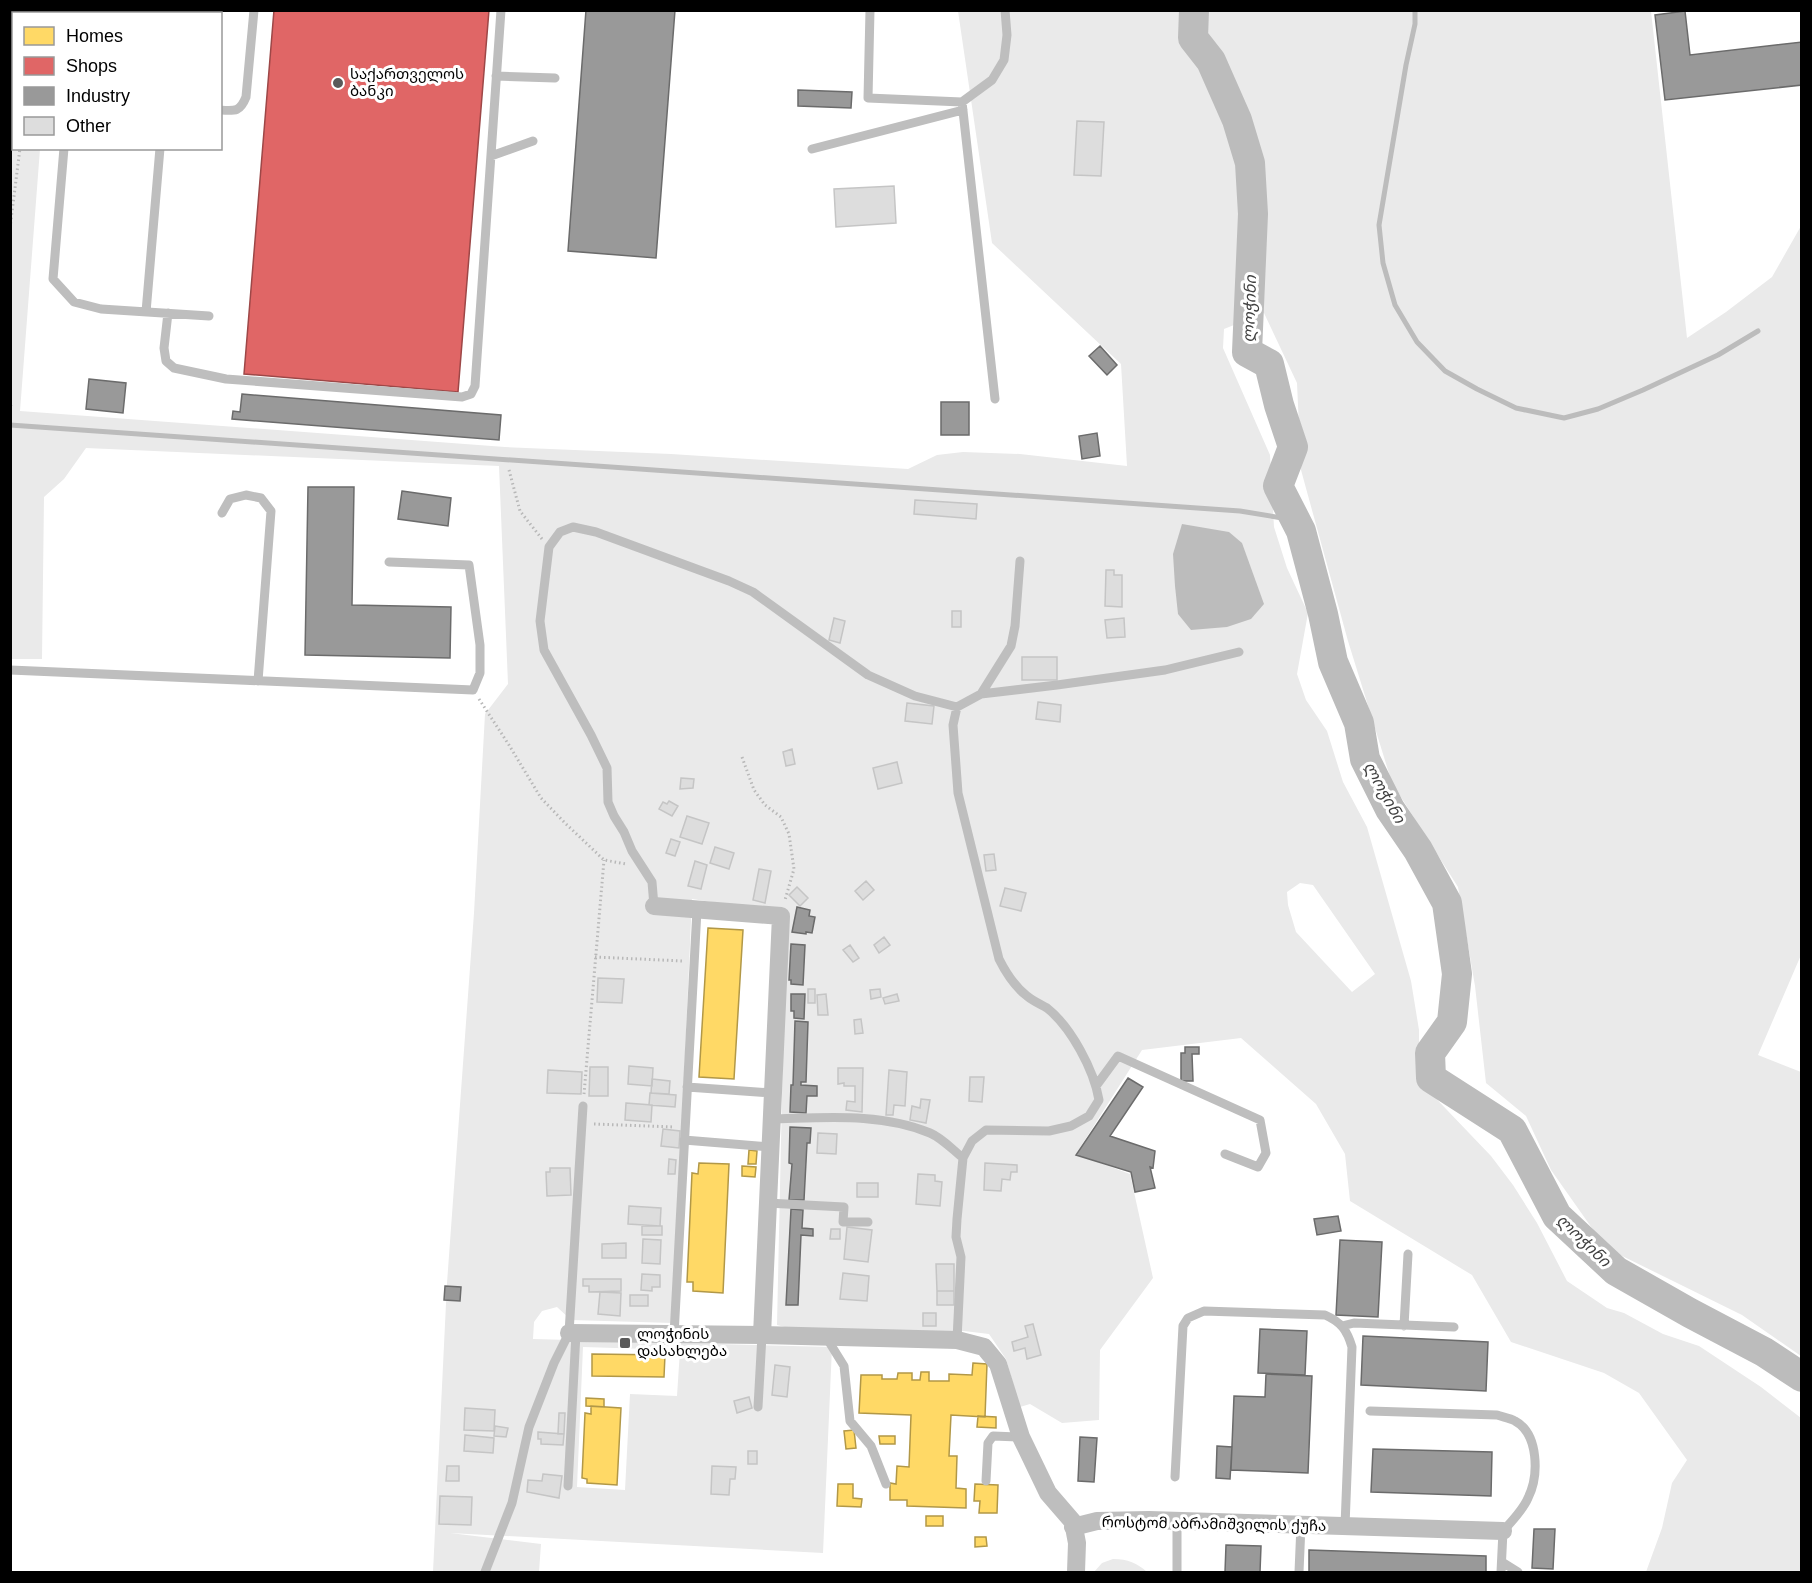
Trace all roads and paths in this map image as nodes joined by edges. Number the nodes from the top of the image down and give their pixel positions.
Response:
1 (254, 10) edge
2 (501, 10) edge
3 (870, 10) edge
4 (1005, 10) edge
5 (496, 75) junction
6 (555, 78) dead end
7 (962, 106) junction
8 (222, 110) edge
9 (533, 141) dead end
10 (812, 149) dead end
11 (20, 150) edge
12 (63, 150) edge
13 (160, 150) edge
14 (491, 156) junction
15 (10, 228) edge
16 (146, 312) junction
17 (168, 313) junction
18 (209, 316) dead end
19 (995, 399) dead end
20 (509, 470) dead end
21 (222, 513) dead end
22 (549, 548) junction
23 (1020, 561) dead end
24 (389, 562) dead end
25 (1239, 652) dead end
26 (10, 669) edge
27 (258, 681) junction
28 (473, 690) junction
29 (981, 694) junction
30 (957, 707) junction
31 (742, 758) dead end
32 (604, 860) junction
33 (641, 865) junction
34 (654, 906) joint
35 (697, 910) junction
36 (781, 916) junction
37 (595, 957) junction
38 (694, 962) junction
39 (1096, 1086) junction
40 (687, 1087) junction
41 (772, 1093) junction
42 (583, 1106) joint
43 (771, 1119) junction
44 (582, 1124) junction
45 (685, 1127) junction
46 (684, 1140) junction
47 (769, 1147) junction
48 (1225, 1154) dead end
49 (963, 1158) junction
50 (767, 1203) junction
51 (868, 1222) dead end
52 (1408, 1254) dead end
53 (1342, 1326) junction
54 (1404, 1326) junction
55 (1454, 1328) dead end
56 (573, 1333) junction
57 (674, 1335) junction
58 (762, 1335) junction
59 (826, 1337) junction
60 (957, 1340) junction
61 (758, 1407) dead end
62 (1370, 1411) dead end
63 (1021, 1437) junction
64 (1175, 1477) dead end
65 (986, 1481) dead end
66 (886, 1484) dead end
67 (568, 1486) dead end
68 (1177, 1521) junction
69 (1301, 1525) junction
70 (1345, 1526) junction
71 (1073, 1527) junction
72 (1503, 1531) junction
73 (1501, 1567) edge
74 (485, 1572) edge
75 (1076, 1572) edge
76 (1177, 1572) edge
77 (1299, 1572) edge
78 (1518, 1572) edge

1 - 8 lane
2 - 5 lane
3 - 7 lane
4 - 7 lane
5 - 6 lane
5 - 14 lane
7 - 10 lane
7 - 19 lane
9 - 14 lane
11 - 15 path
12 - 16 lane
13 - 16 lane
14 - 17 lane
16 - 17 lane
17 - 18 lane
20 - 22 path
21 - 27 lane
22 - 30 lane
22 - 33 lane
23 - 29 lane
24 - 28 lane
25 - 29 lane
26 - 27 lane
27 - 28 lane
28 - 32 path
29 - 30 lane
30 - 39 lane
31 - 36 path
32 - 33 path
32 - 37 path
33 - 34 lane
34 - 35 street
35 - 36 street
35 - 38 lane
36 - 41 street
37 - 38 path
37 - 42 path
38 - 40 lane
39 - 48 lane
39 - 49 lane
40 - 41 lane
40 - 45 lane
41 - 43 street
42 - 44 lane
43 - 47 street
43 - 49 lane
44 - 45 path
44 - 56 lane
45 - 46 lane
46 - 47 lane
46 - 57 lane
47 - 50 street
49 - 60 lane
50 - 51 lane
50 - 58 street
52 - 54 lane
53 - 54 lane
53 - 64 lane
53 - 70 lane
54 - 55 lane
56 - 57 street
56 - 67 lane
56 - 74 lane
57 - 58 street
58 - 59 street
58 - 61 lane
59 - 60 street
59 - 66 lane
60 - 63 street
62 - 72 lane
63 - 65 lane
63 - 71 street
68 - 69 street, როსტომ აბრამიშვილის ქუჩა
68 - 71 street, როსტომ აბრამიშვილის ქუჩა
68 - 76 lane
69 - 70 street, როსტომ აბრამიშვილის ქუჩა
69 - 77 lane
70 - 72 street, როსტომ აბრამიშვილის ქუჩა
71 - 75 street
72 - 73 lane
73 - 78 lane

